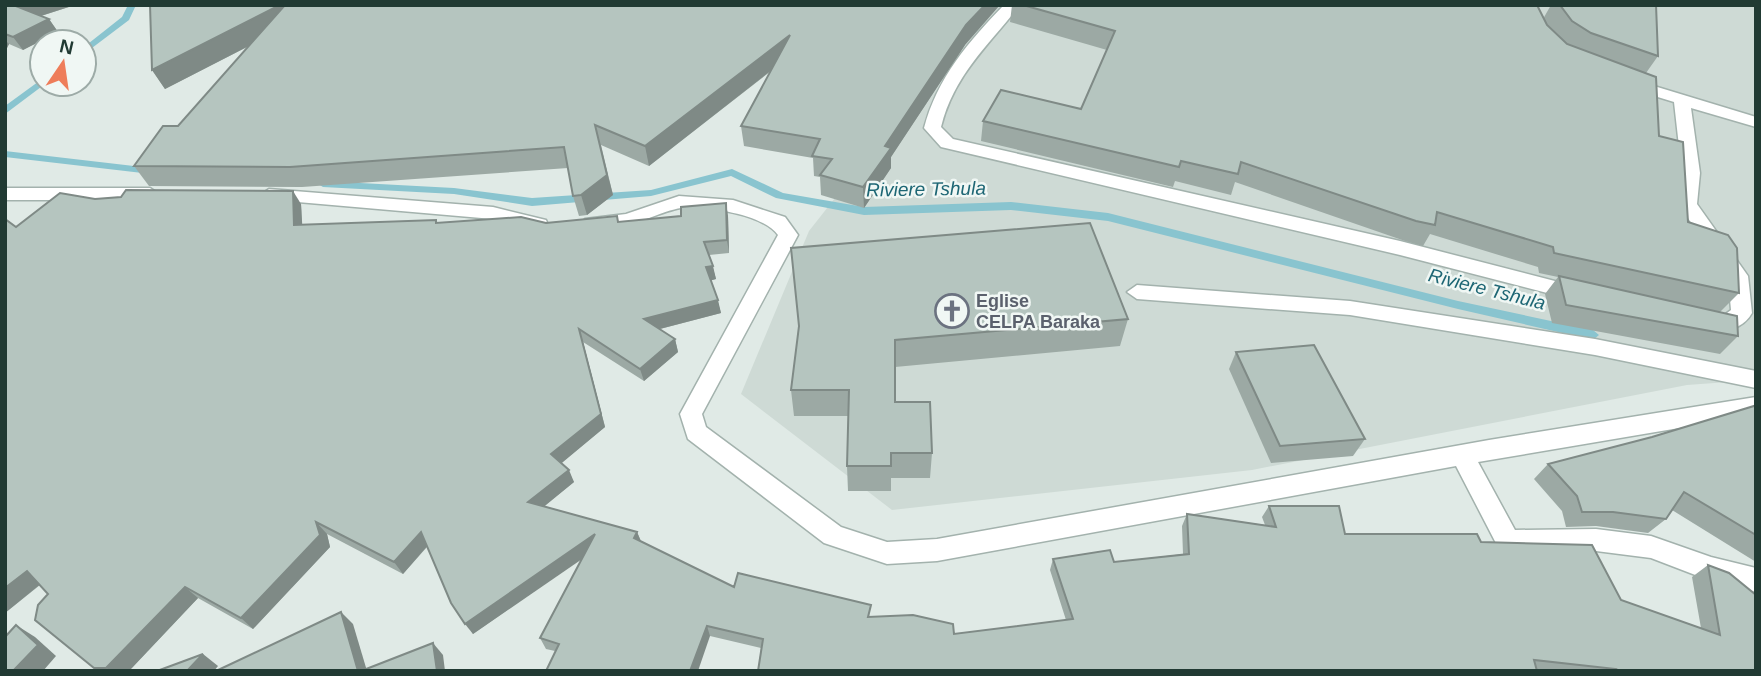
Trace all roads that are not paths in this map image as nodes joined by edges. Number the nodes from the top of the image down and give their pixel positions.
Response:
1 (1013, 5) edge
2 (1619, 80) edge
3 (1682, 102) junction
4 (1756, 122) edge
5 (5, 194) edge
6 (175, 194) edge
7 (253, 195) edge
8 (1137, 292) dead end
9 (1595, 298) edge
10 (1688, 319) edge
11 (1756, 380) edge
12 (1756, 405) edge
13 (1462, 456) junction
14 (1756, 580) edge

1 - 9 street
2 - 3 street
3 - 4 street
3 - 10 street
5 - 6 street
7 - 13 street
8 - 11 street
12 - 13 street
13 - 14 street

